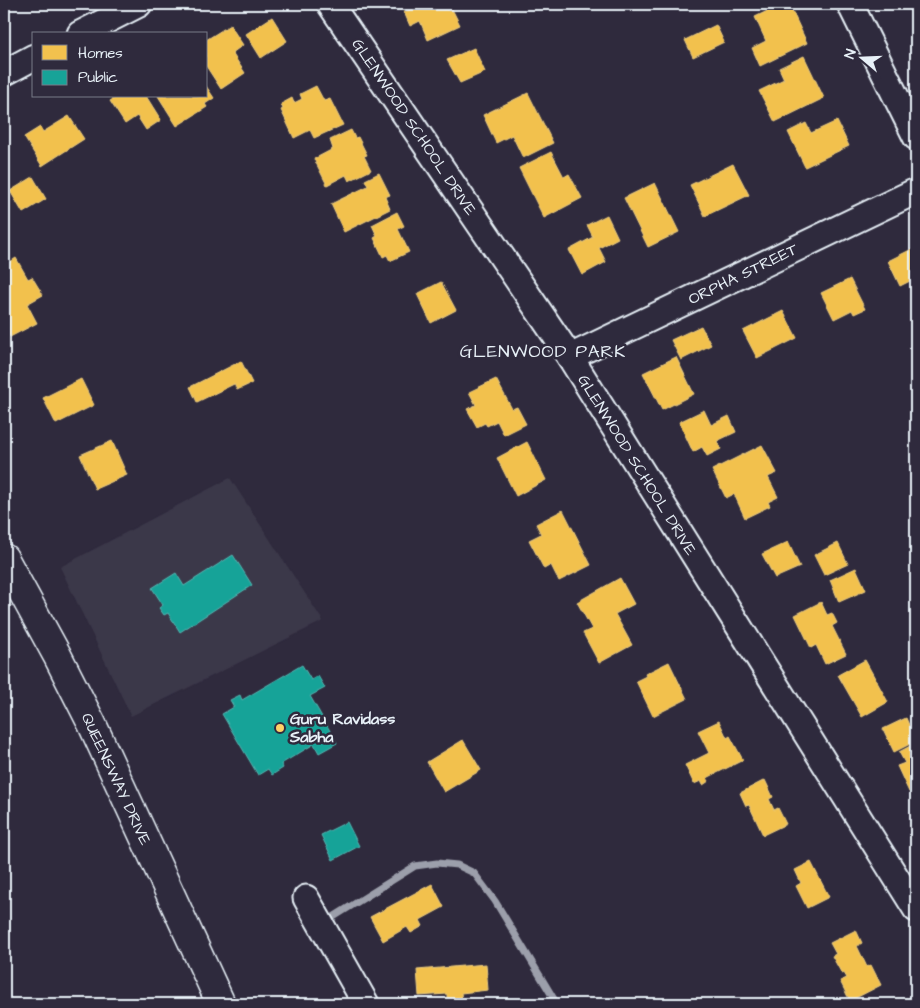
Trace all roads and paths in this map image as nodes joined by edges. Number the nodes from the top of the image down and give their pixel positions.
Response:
1 (139, 4) edge
2 (330, 4) edge
3 (850, 4) edge
4 (84, 32) edge
5 (32, 58) edge
6 (4, 73) edge
7 (916, 137) edge
8 (916, 191) edge
9 (570, 357) junction
10 (4, 558) edge
11 (306, 898) dead end
12 (913, 898) edge
13 (221, 1004) edge
14 (366, 1004) edge

1 - 4 street
2 - 9 street, GLENWOOD SCHOOL DRIVE
3 - 7 street
5 - 6 street
8 - 9 street, ORPHA STREET
9 - 12 street, GLENWOOD SCHOOL DRIVE
10 - 13 main road, QUEENSWAY DRIVE
11 - 14 street

